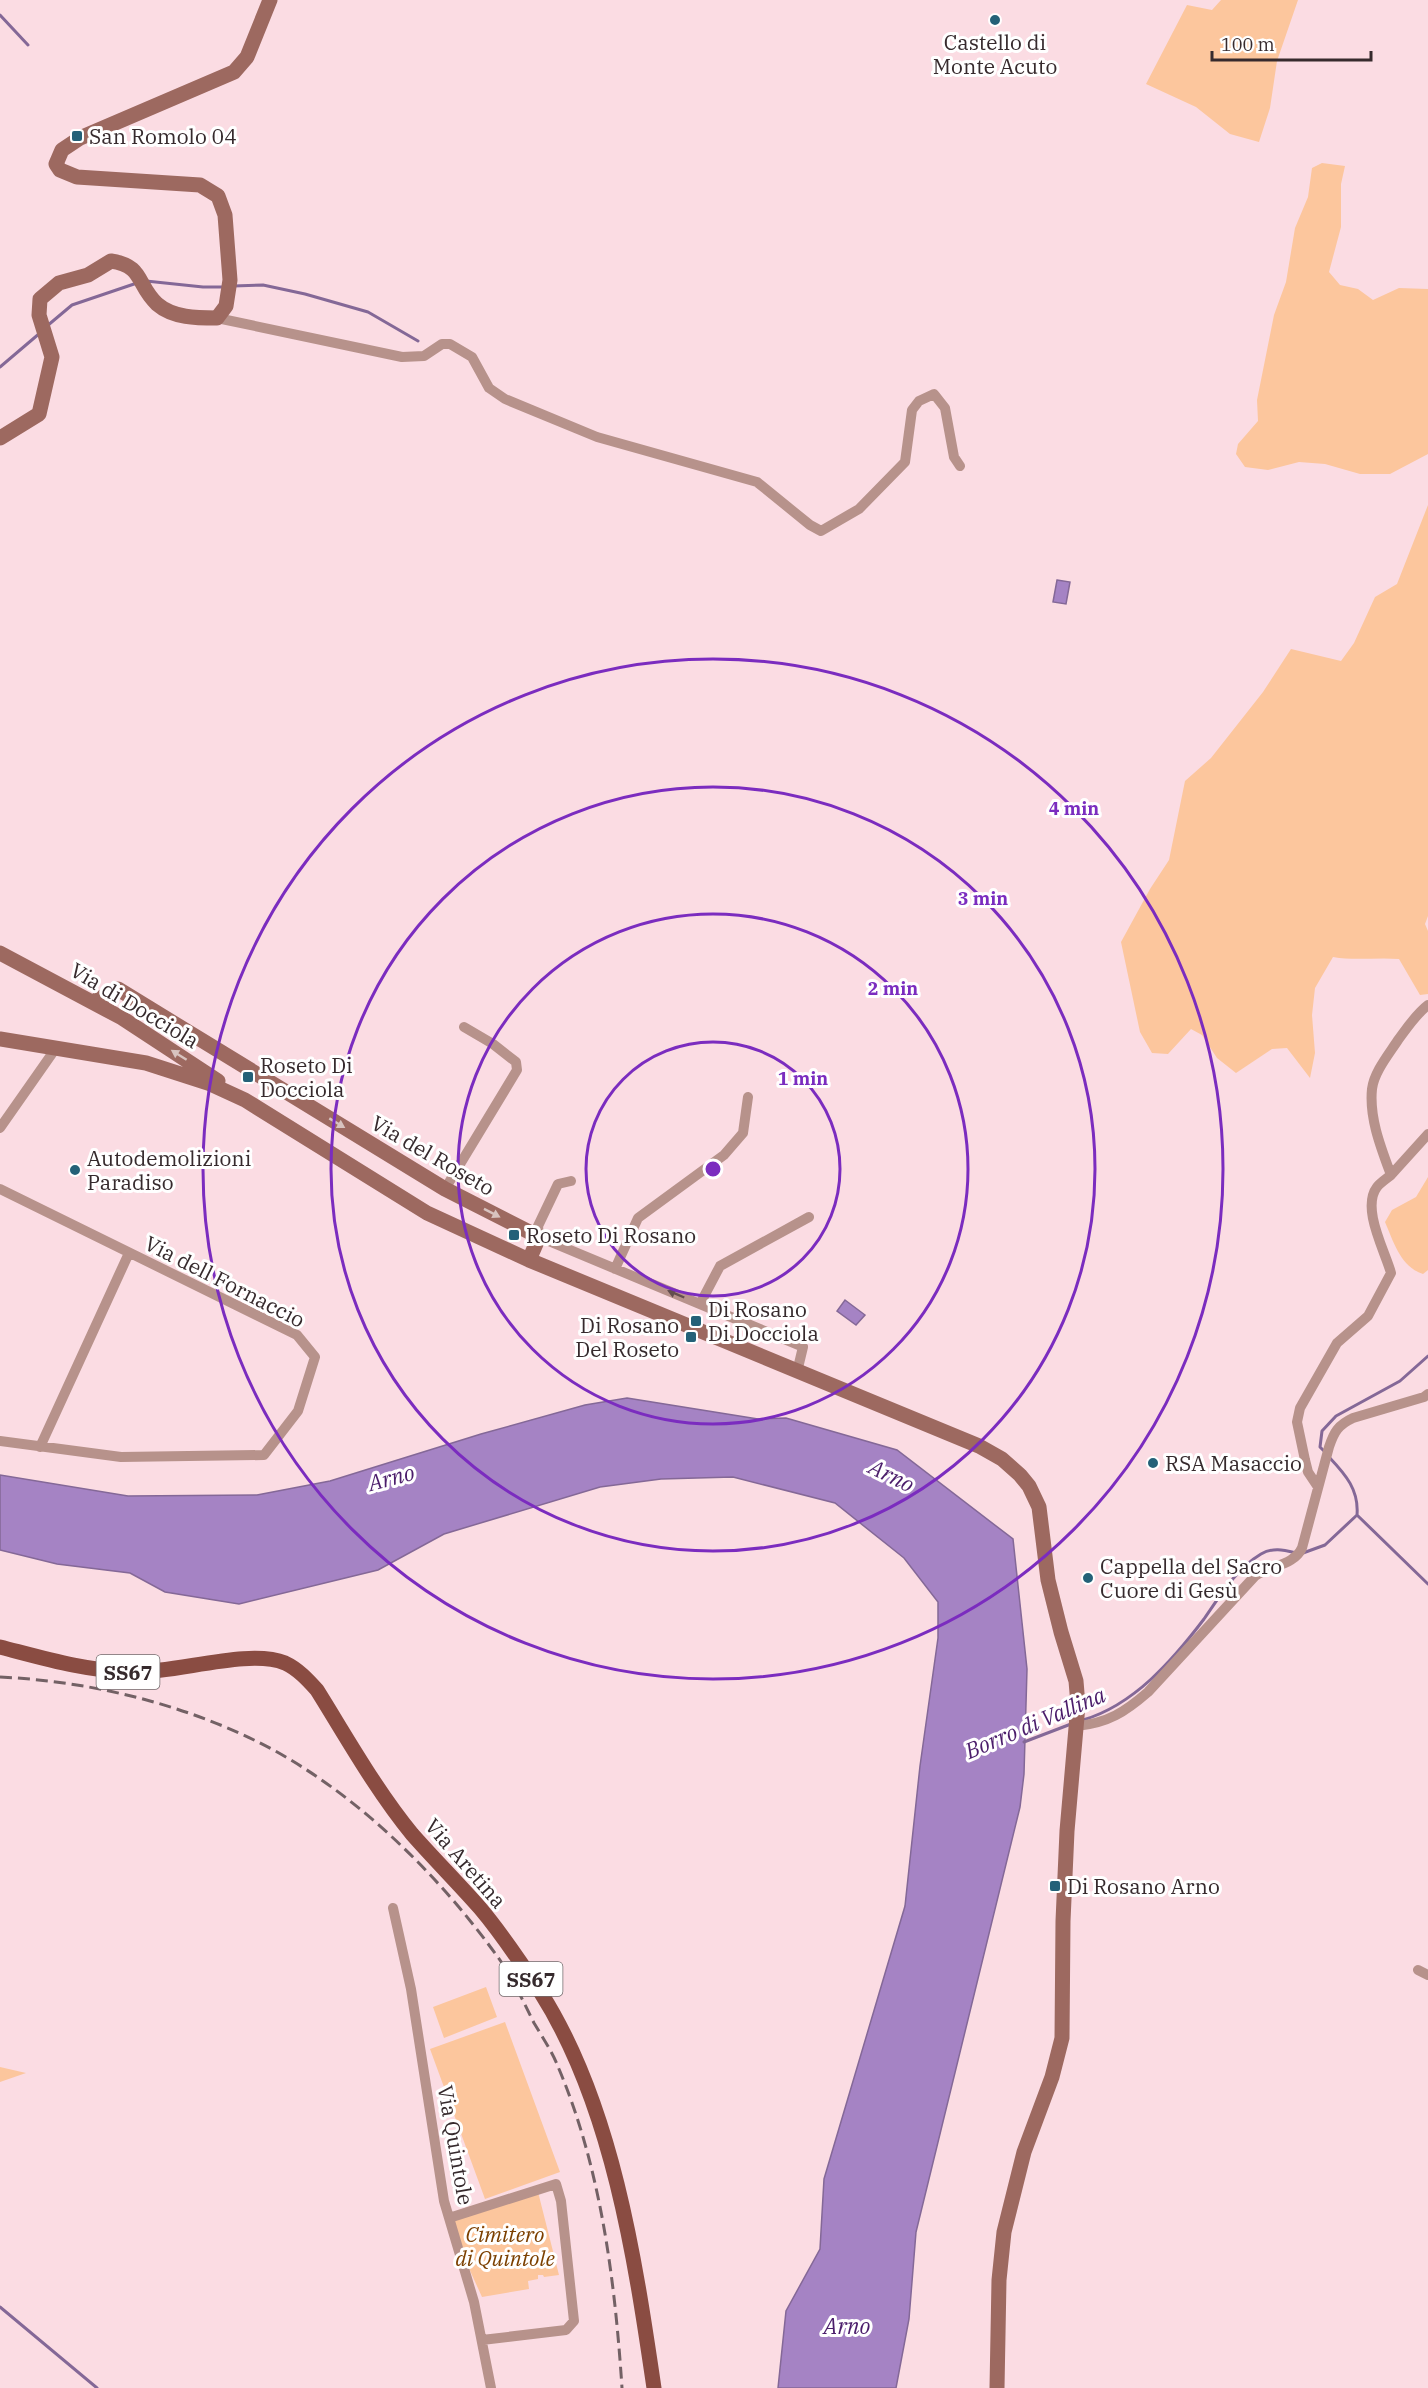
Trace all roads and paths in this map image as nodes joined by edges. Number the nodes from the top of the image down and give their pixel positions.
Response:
1 (270, 0) edge
2 (216, 318) junction
3 (0, 438) edge
4 (960, 466) dead end
5 (0, 953) edge
6 (93, 1002) junction
7 (1428, 1005) edge
8 (464, 1027) dead end
9 (0, 1039) edge
10 (56, 1048) junction
11 (747, 1097) dead end
12 (245, 1100) junction
13 (0, 1128) edge
14 (1428, 1134) edge
15 (1391, 1175) junction
16 (571, 1181) dead end
17 (0, 1189) edge
18 (445, 1189) junction
19 (809, 1217) dead end
20 (539, 1237) junction
21 (129, 1253) junction
22 (529, 1260) junction
23 (615, 1269) junction
24 (700, 1304) junction
25 (797, 1372) junction
26 (1428, 1394) edge
27 (0, 1441) edge
28 (40, 1447) junction
29 (1318, 1487) junction
30 (0, 1647) edge
31 (1078, 1723) junction
32 (393, 1908) dead end
33 (449, 2218) junction
34 (482, 2340) junction
35 (491, 2388) edge
36 (654, 2388) edge
37 (997, 2388) edge

1 - 2 main road
2 - 3 main road
2 - 4 street
5 - 6 main road, Via di Docciola
12 -> 6 main road, Via di Docciola
6 -> 18 main road, Via del Roseto
7 - 15 street
8 - 18 street
9 - 10 main road
10 - 12 main road
10 - 13 street
11 - 23 street
12 - 22 main road
14 - 15 street
15 - 29 street
16 - 20 street
17 - 21 street, Via dell Fornaccio
18 -> 20 main road, Via del Roseto
19 - 24 street
20 - 22 main road
20 - 23 street, Via del Roseto
21 - 28 street
21 - 28 street, Via dell Fornaccio
22 - 25 main road
24 -> 23 street, Via del Roseto
24 - 25 street, Via del Roseto
25 - 31 main road
26 - 29 street
27 - 28 street, Via dell Fornaccio
29 - 31 street
30 - 36 main road, Via Aretina / SS67
31 - 37 main road
32 - 33 street, Via Quintole
33 - 34 street, Via Quintole
33 - 34 street
34 - 35 street, Via Quintole

